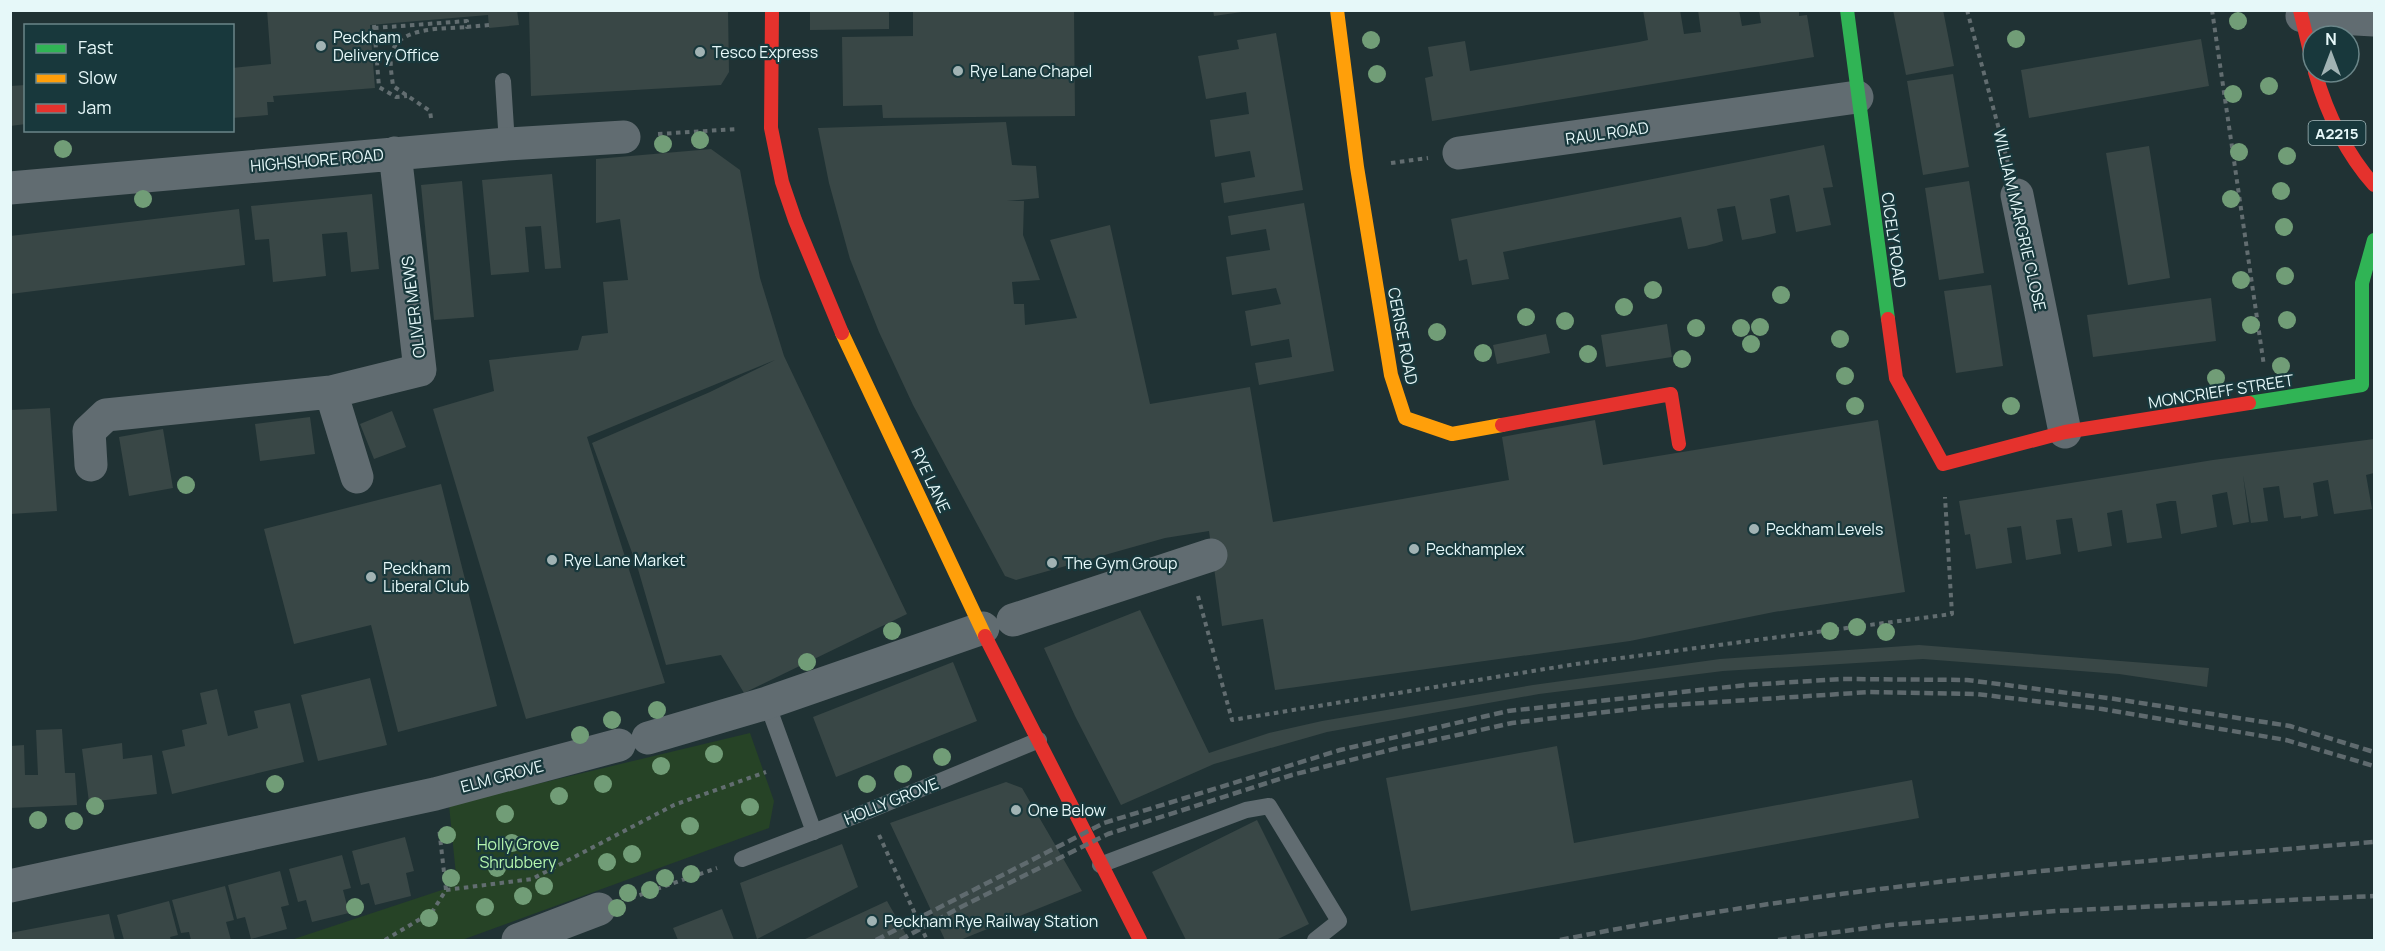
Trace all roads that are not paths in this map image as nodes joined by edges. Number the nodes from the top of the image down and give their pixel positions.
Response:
1 (772, 10) edge
2 (1337, 10) edge
3 (1847, 10) edge
4 (2301, 13) edge
5 (2374, 20) edge
6 (503, 81) dead end
7 (2319, 84) edge
8 (1857, 98) junction
9 (624, 136) road end
10 (507, 144) junction
11 (396, 153) junction
12 (1459, 153) road end
13 (2374, 185) edge
14 (10, 188) edge
15 (2017, 195) road end
16 (2374, 240) edge
17 (2368, 387) edge
18 (331, 392) junction
19 (2065, 432) junction
20 (1679, 444) dead end
21 (1943, 464) joint
22 (92, 465) dead end
23 (357, 477) dead end
24 (1199, 559) road end
25 (998, 624) junction
26 (767, 703) junction
27 (1039, 740) junction
28 (814, 832) junction
29 (742, 860) road end
30 (1100, 865) junction
31 (10, 886) edge
32 (599, 909) road end
33 (518, 940) edge
34 (1140, 940) edge
35 (1315, 940) edge

1 - 25 street, RYE LANE
2 - 20 street, CERISE ROAD
3 - 8 street, CICELY ROAD
4 - 5 street
6 - 10 lane
7 - 13 street, A2215
8 - 12 street, RAUL ROAD
8 - 21 street, CICELY ROAD
9 - 10 street, HIGHSHORE ROAD
10 - 11 street, HIGHSHORE ROAD
11 - 14 street, HIGHSHORE ROAD
11 - 18 street, OLIVER MEWS
15 - 19 street, WILLIAM MARGRIE CLOSE
16 - 17 street, MONCRIEFF STREET
17 - 19 street, MONCRIEFF STREET
18 - 22 street, OLIVER MEWS
18 - 23 street
19 - 21 street, MONCRIEFF STREET
24 - 25 street, ELM GROVE
25 - 26 street, ELM GROVE
25 - 27 street, RYE LANE
26 - 28 lane
26 - 31 street, ELM GROVE
27 - 28 lane, HOLLY GROVE
27 - 30 street, RYE LANE
28 - 29 lane, HOLLY GROVE
30 - 34 street, RYE LANE
30 - 35 lane
32 - 33 street

